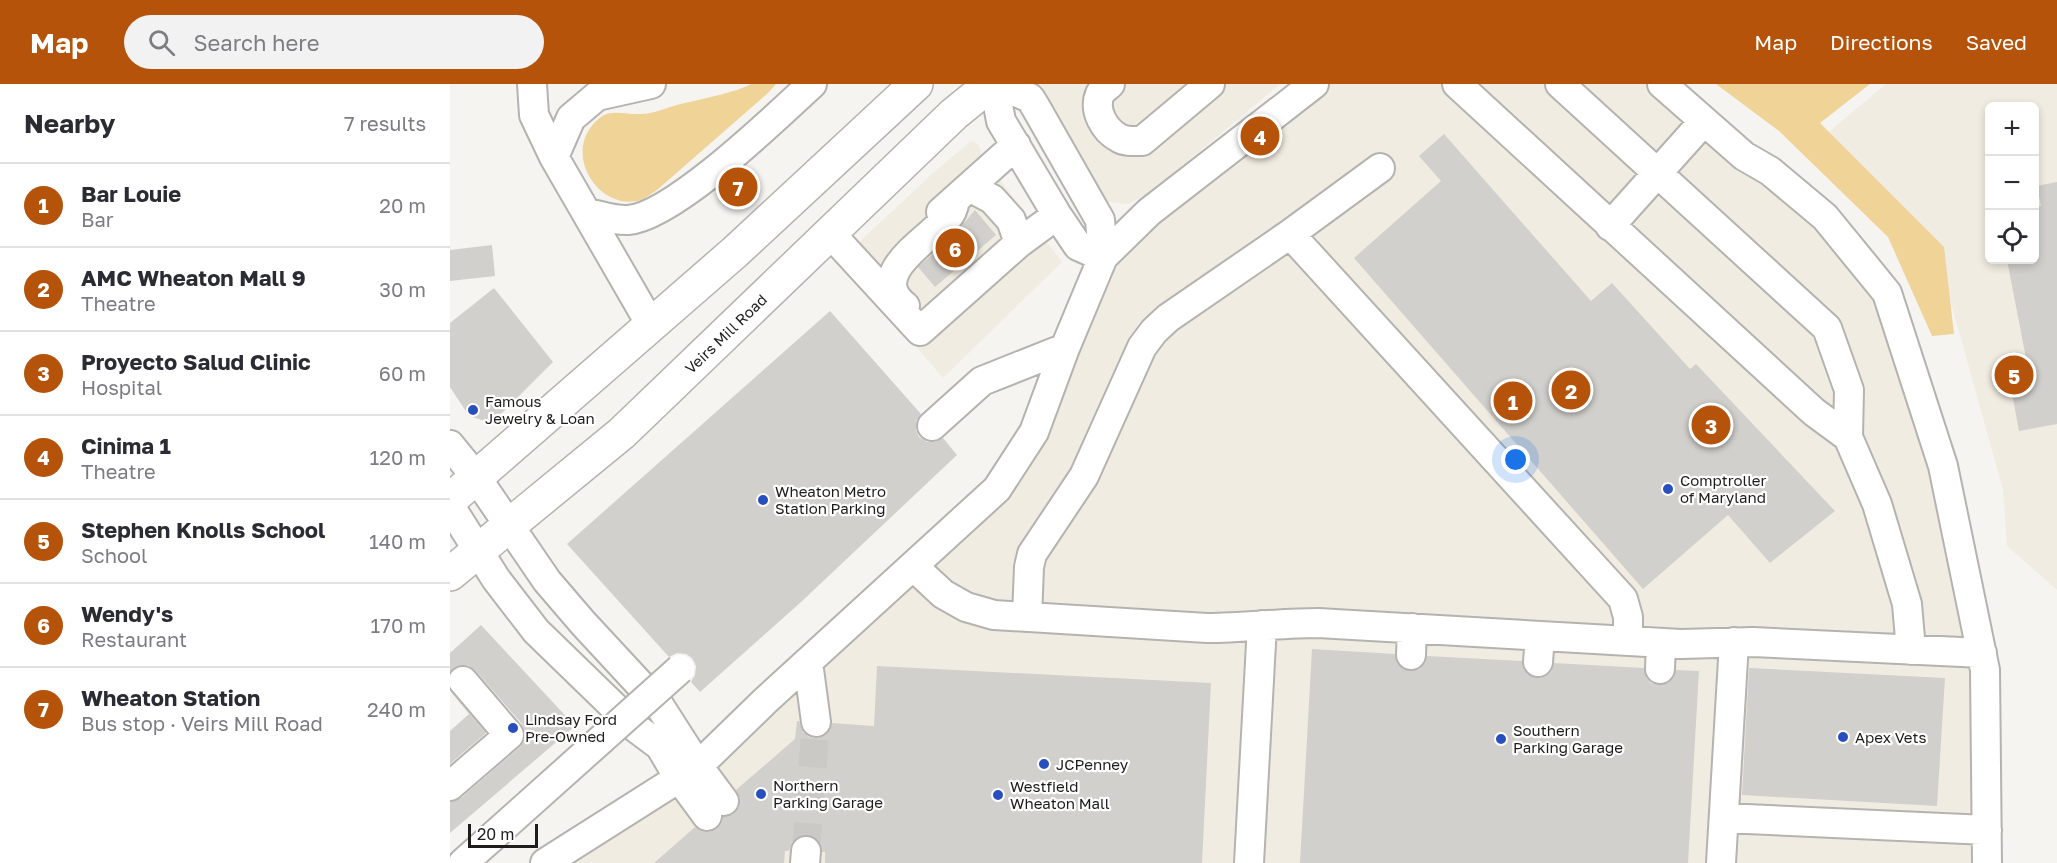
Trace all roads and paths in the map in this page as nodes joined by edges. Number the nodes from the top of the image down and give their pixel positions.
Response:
1 (532, 84) edge
2 (651, 84) edge
3 (812, 84) edge
4 (916, 84) edge
5 (994, 84) edge
6 (1110, 84) edge
7 (1210, 84) edge
8 (1314, 84) edge
9 (1457, 84) edge
10 (1560, 84) edge
11 (1662, 84) edge
12 (789, 95) edge
13 (1704, 121) junction
14 (1016, 145) junction
15 (554, 158) junction
16 (1380, 168) dead end
17 (1658, 173) junction
18 (962, 194) junction
19 (587, 213) junction
20 (1057, 215) junction
21 (1610, 226) junction
22 (829, 232) junction
23 (1290, 234) junction
24 (1015, 247) junction
25 (1103, 257) junction
26 (869, 276) junction
27 (651, 325) junction
28 (1065, 348) junction
29 (932, 426) dead end
30 (1848, 438) junction
31 (450, 445) edge
32 (476, 477) junction
33 (450, 500) edge
34 (450, 506) edge
35 (510, 525) junction
36 (479, 551) junction
37 (913, 566) junction
38 (450, 574) edge
39 (1027, 617) junction
40 (1262, 625) junction
41 (1628, 641) junction
42 (1734, 642) junction
43 (1911, 650) junction
44 (1982, 653) junction
45 (808, 662) junction
46 (680, 669) dead end
47 (463, 681) dead end
48 (816, 722) tunnel mouth
49 (688, 772) junction
50 (450, 786) edge
51 (715, 809) dead end
52 (1724, 818) junction
53 (1987, 830) junction
54 (463, 863) edge
55 (545, 863) edge
56 (1249, 863) edge
57 (1721, 863) edge
58 (1987, 863) edge

1 - 15 street
2 - 15 street
3 - 12 street
4 - 27 main road
5 - 14 street
5 - 22 main road, Veirs Mill Road
5 - 25 street
6 - 7 street
8 - 25 street
9 - 21 street
10 - 17 street
11 - 13 street
12 - 19 street
13 - 17 street
13 - 44 street
14 - 18 street
14 - 20 street
15 - 19 street
16 - 23 street
17 - 21 street
17 - 30 street
18 - 24 street
18 - 24 street
18 - 26 street
19 - 27 street
20 - 24 street
20 - 25 street
21 - 30 street
22 - 26 street
22 - 35 main road, Veirs Mill Road
23 - 39 street
23 - 41 street
24 - 26 street
25 - 28 street
27 - 32 main road
28 - 29 street
28 - 37 street
30 - 43 street
31 - 32 street
32 - 33 main road
32 - 35 street
34 - 36 street
35 - 36 main road, Veirs Mill Road
35 - 49 street
36 - 38 main road, Veirs Mill Road
36 - 49 street
37 - 39 street
37 - 45 street
39 - 40 street
40 - 41 street
40 - 56 street
41 - 42 street
42 - 43 street
42 - 52 street
43 - 44 street
44 - 53 street
45 - 48 street
45 - 49 street
46 - 54 street, bridge
47 - 50 street
49 - 51 street
49 - 55 street
52 - 53 street
52 - 57 street
53 - 58 street

